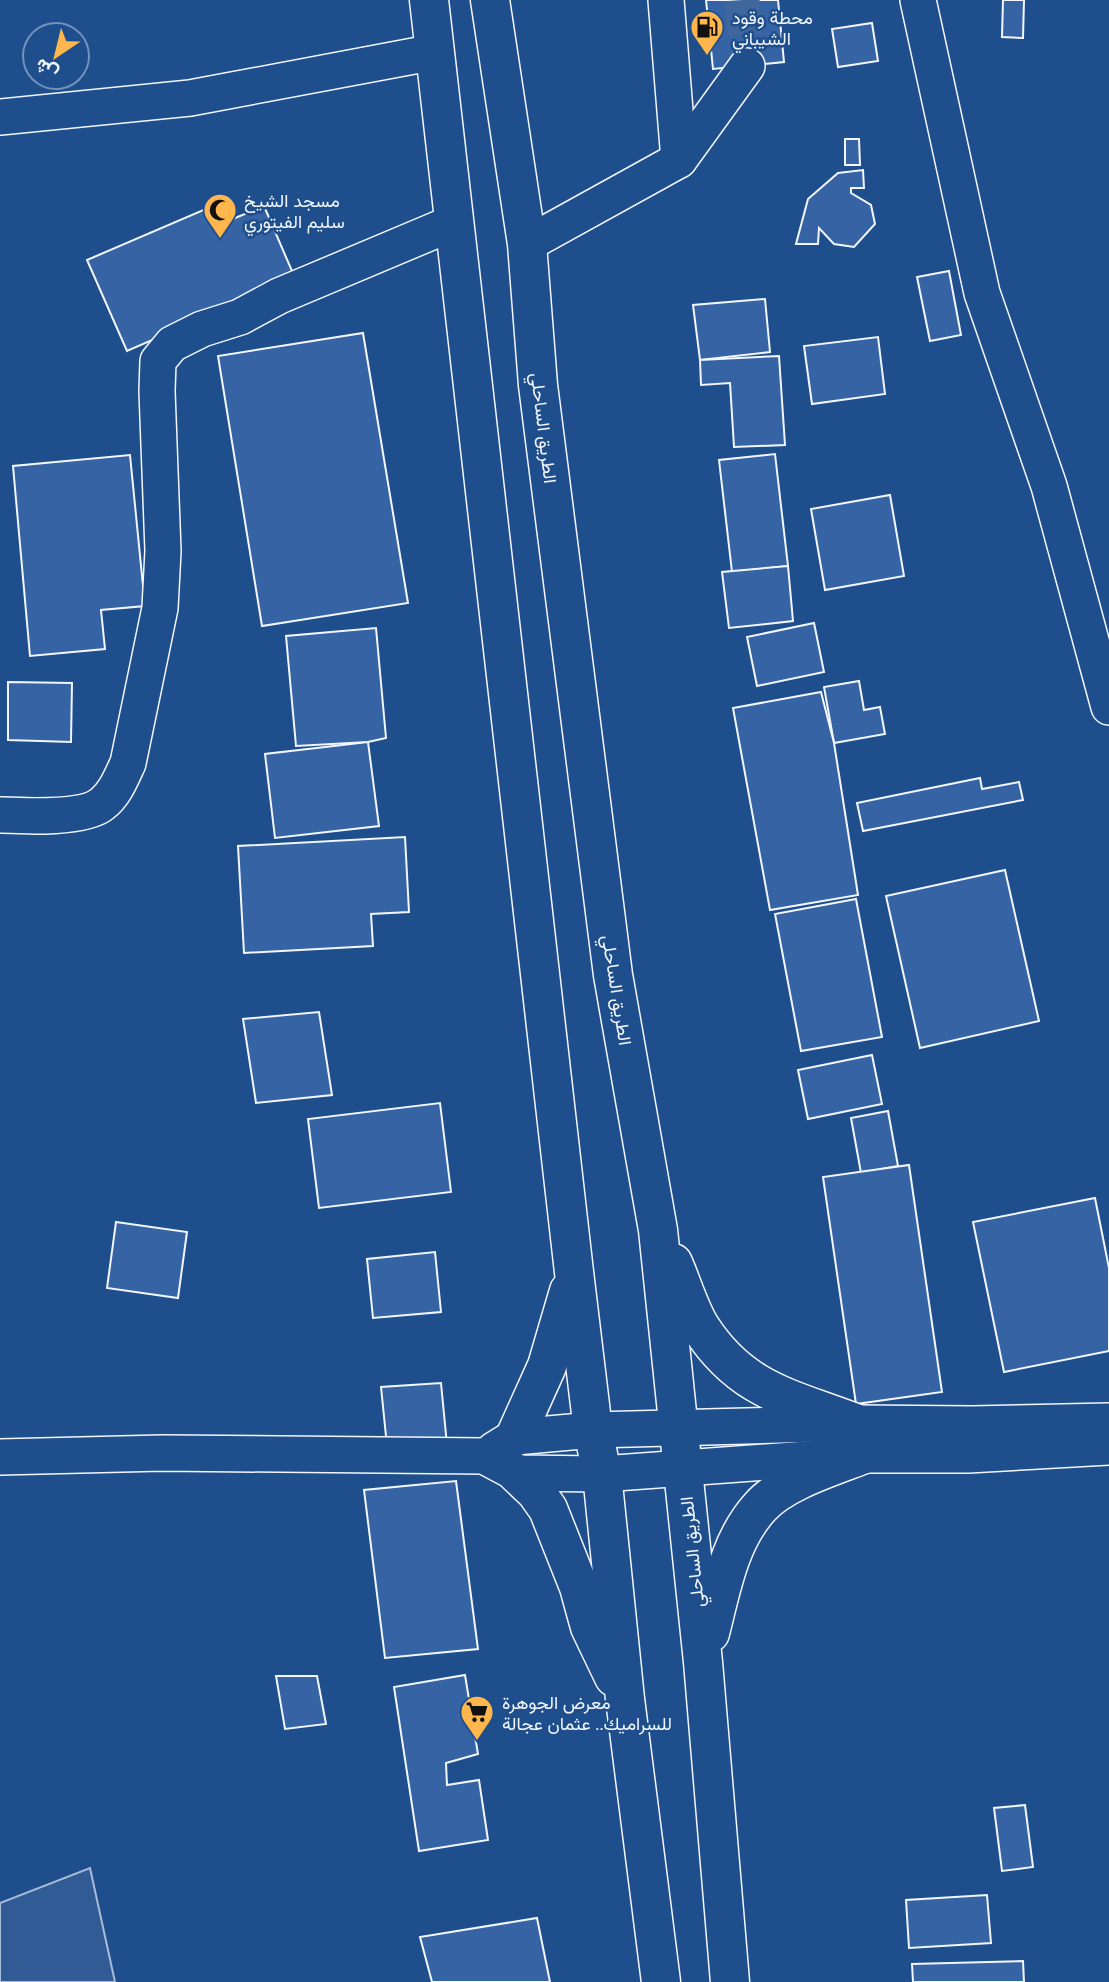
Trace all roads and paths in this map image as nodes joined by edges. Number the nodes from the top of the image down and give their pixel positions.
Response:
1 (429, 0) edge
2 (490, 0) edge
3 (666, 0) edge
4 (918, 0) edge
5 (435, 52) junction
6 (747, 66) tunnel mouth
7 (0, 117) edge
8 (679, 160) junction
9 (455, 222) junction
10 (527, 244) junction
11 (1109, 707) edge
12 (0, 815) edge
13 (658, 1230) junction
14 (574, 1272) junction
15 (1109, 1421) edge
16 (677, 1428) junction
17 (593, 1430) junction
18 (858, 1439) junction
19 (1109, 1447) edge
20 (505, 1455) junction
21 (0, 1457) edge
22 (682, 1468) junction
23 (602, 1474) junction
24 (703, 1662) junction
25 (625, 1699) junction
26 (661, 1982) edge
27 (730, 1982) edge

1 - 5 highway
2 - 10 highway, الطريق الساحلي
3 - 8 street
4 - 11 street
5 - 7 street
5 - 9 highway
6 - 8 street
8 - 10 street
9 - 12 street
9 - 14 highway
10 - 13 highway, الطريق الساحلي
13 - 16 highway, الطريق الساحلي
13 - 18 highway
14 - 17 highway
14 - 20 highway
15 - 18 street
16 - 17 street
16 - 18 street
16 - 22 highway, الطريق الساحلي
17 - 20 street
17 - 23 highway
18 - 19 street
18 - 22 street
18 - 24 highway
20 - 21 street
20 - 23 street
20 - 25 highway
22 - 23 street
22 - 24 highway, الطريق الساحلي
23 - 25 highway
24 - 27 highway, الطريق الساحلي
25 - 26 highway

